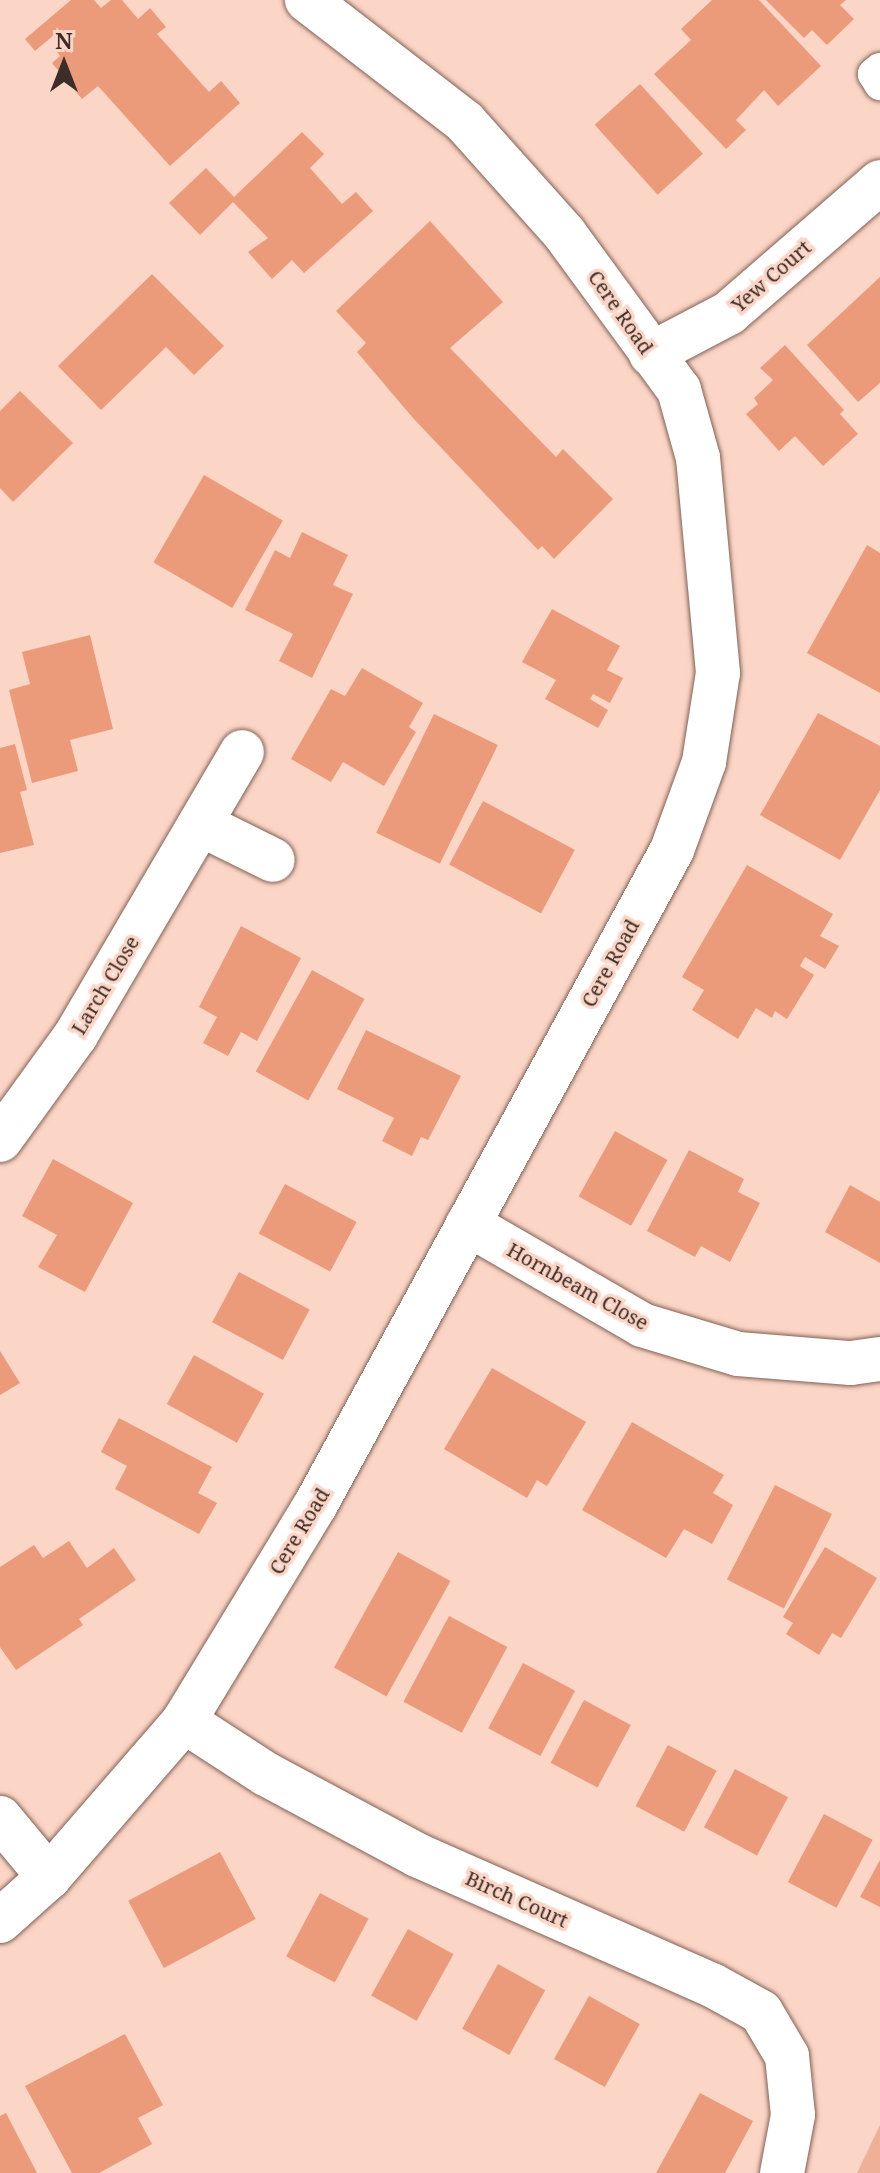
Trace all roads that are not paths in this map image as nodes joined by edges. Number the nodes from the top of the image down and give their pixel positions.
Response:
1 (307, 0) edge
2 (880, 69) edge
3 (880, 84) edge
4 (880, 182) edge
5 (651, 354) junction
6 (242, 752) dead end
7 (200, 824) junction
8 (273, 860) dead end
9 (0, 1140) edge
10 (468, 1224) junction
11 (880, 1359) edge
12 (184, 1721) junction
13 (0, 1818) edge
14 (49, 1877) junction
15 (0, 1921) edge
16 (782, 2173) edge

1 - 5 street, Cere Road
2 - 3 lane
4 - 5 street, Yew Court
5 - 10 street, Cere Road
6 - 7 street, Larch Close
7 - 8 street
7 - 9 street, Larch Close
10 - 11 street, Hornbeam Close
10 - 12 street, Cere Road
12 - 14 street, Cere Road
12 - 16 street, Birch Court
13 - 14 street
14 - 15 street, Cere Road

